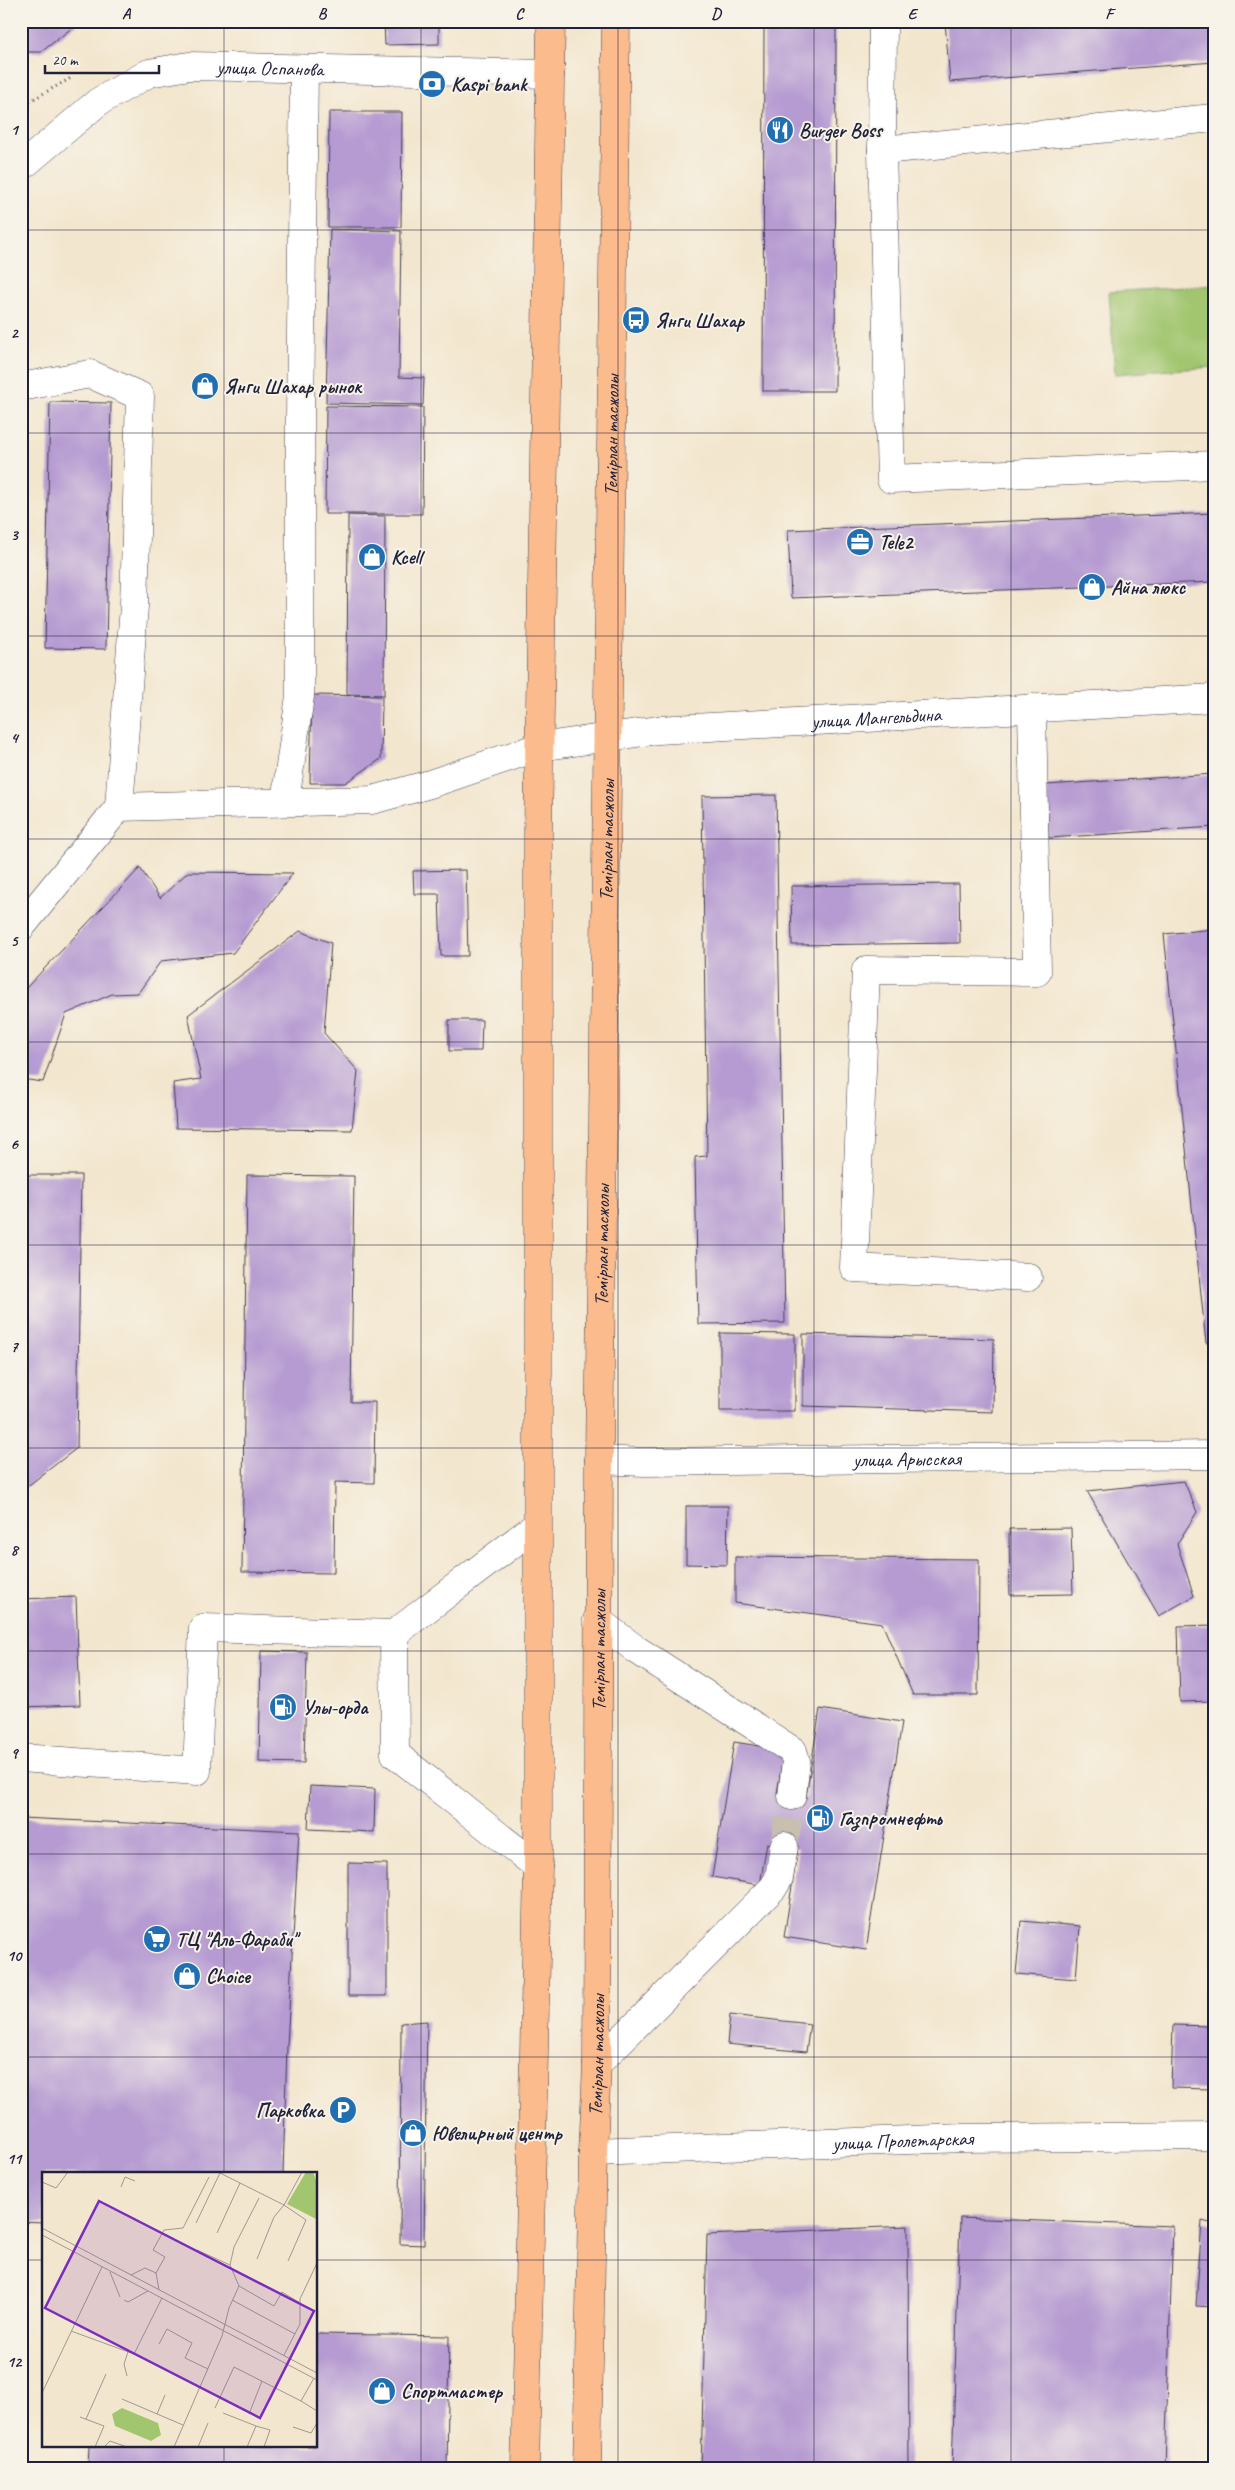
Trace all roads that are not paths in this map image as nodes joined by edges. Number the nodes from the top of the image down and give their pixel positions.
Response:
1 (551, 21) edge
2 (616, 21) edge
3 (883, 21) edge
4 (304, 69) junction
5 (550, 74) junction
6 (1214, 118) edge
7 (882, 150) junction
8 (21, 165) edge
9 (21, 387) edge
10 (1214, 465) edge
11 (1214, 698) edge
12 (1032, 708) junction
13 (608, 736) junction
14 (540, 747) junction
15 (285, 802) junction
16 (119, 807) junction
17 (21, 927) edge
18 (1028, 1277) dead end
19 (1214, 1455) edge
20 (599, 1460) junction
21 (537, 1525) junction
22 (598, 1620) junction
23 (394, 1634) junction
24 (21, 1758) edge
25 (792, 1796) tunnel mouth
26 (784, 1846) tunnel mouth
27 (538, 1867) junction
28 (597, 2064) junction
29 (1214, 2136) edge
30 (593, 2152) junction
31 (525, 2469) edge
32 (587, 2469) edge

1 - 5 main road
2 - 13 main road, Темірлан тасжолы
3 - 7 street
4 - 5 street, улица Оспанова
4 - 8 street, улица Оспанова
4 - 15 street
5 - 14 main road
6 - 7 street
7 - 10 street
9 - 16 street
11 - 12 street, улица Мангельдина
12 - 13 street, улица Мангельдина
12 - 18 street
13 - 14 street, улица Мангельдина
13 - 20 main road, Темірлан тасжолы
14 - 15 street, улица Мангельдина
14 - 21 main road
15 - 16 street, улица Мангельдина
16 - 17 street
19 - 20 street, улица Арысская
20 - 22 main road, Темірлан тасжолы
21 - 23 street
21 - 27 main road
22 - 25 street
22 - 28 main road, Темірлан тасжолы
23 - 24 street
23 - 27 street
26 - 28 street
27 - 31 main road
28 - 30 main road, Темірлан тасжолы
29 - 30 street, улица Пролетарская
30 - 32 main road, Темірлан тасжолы

